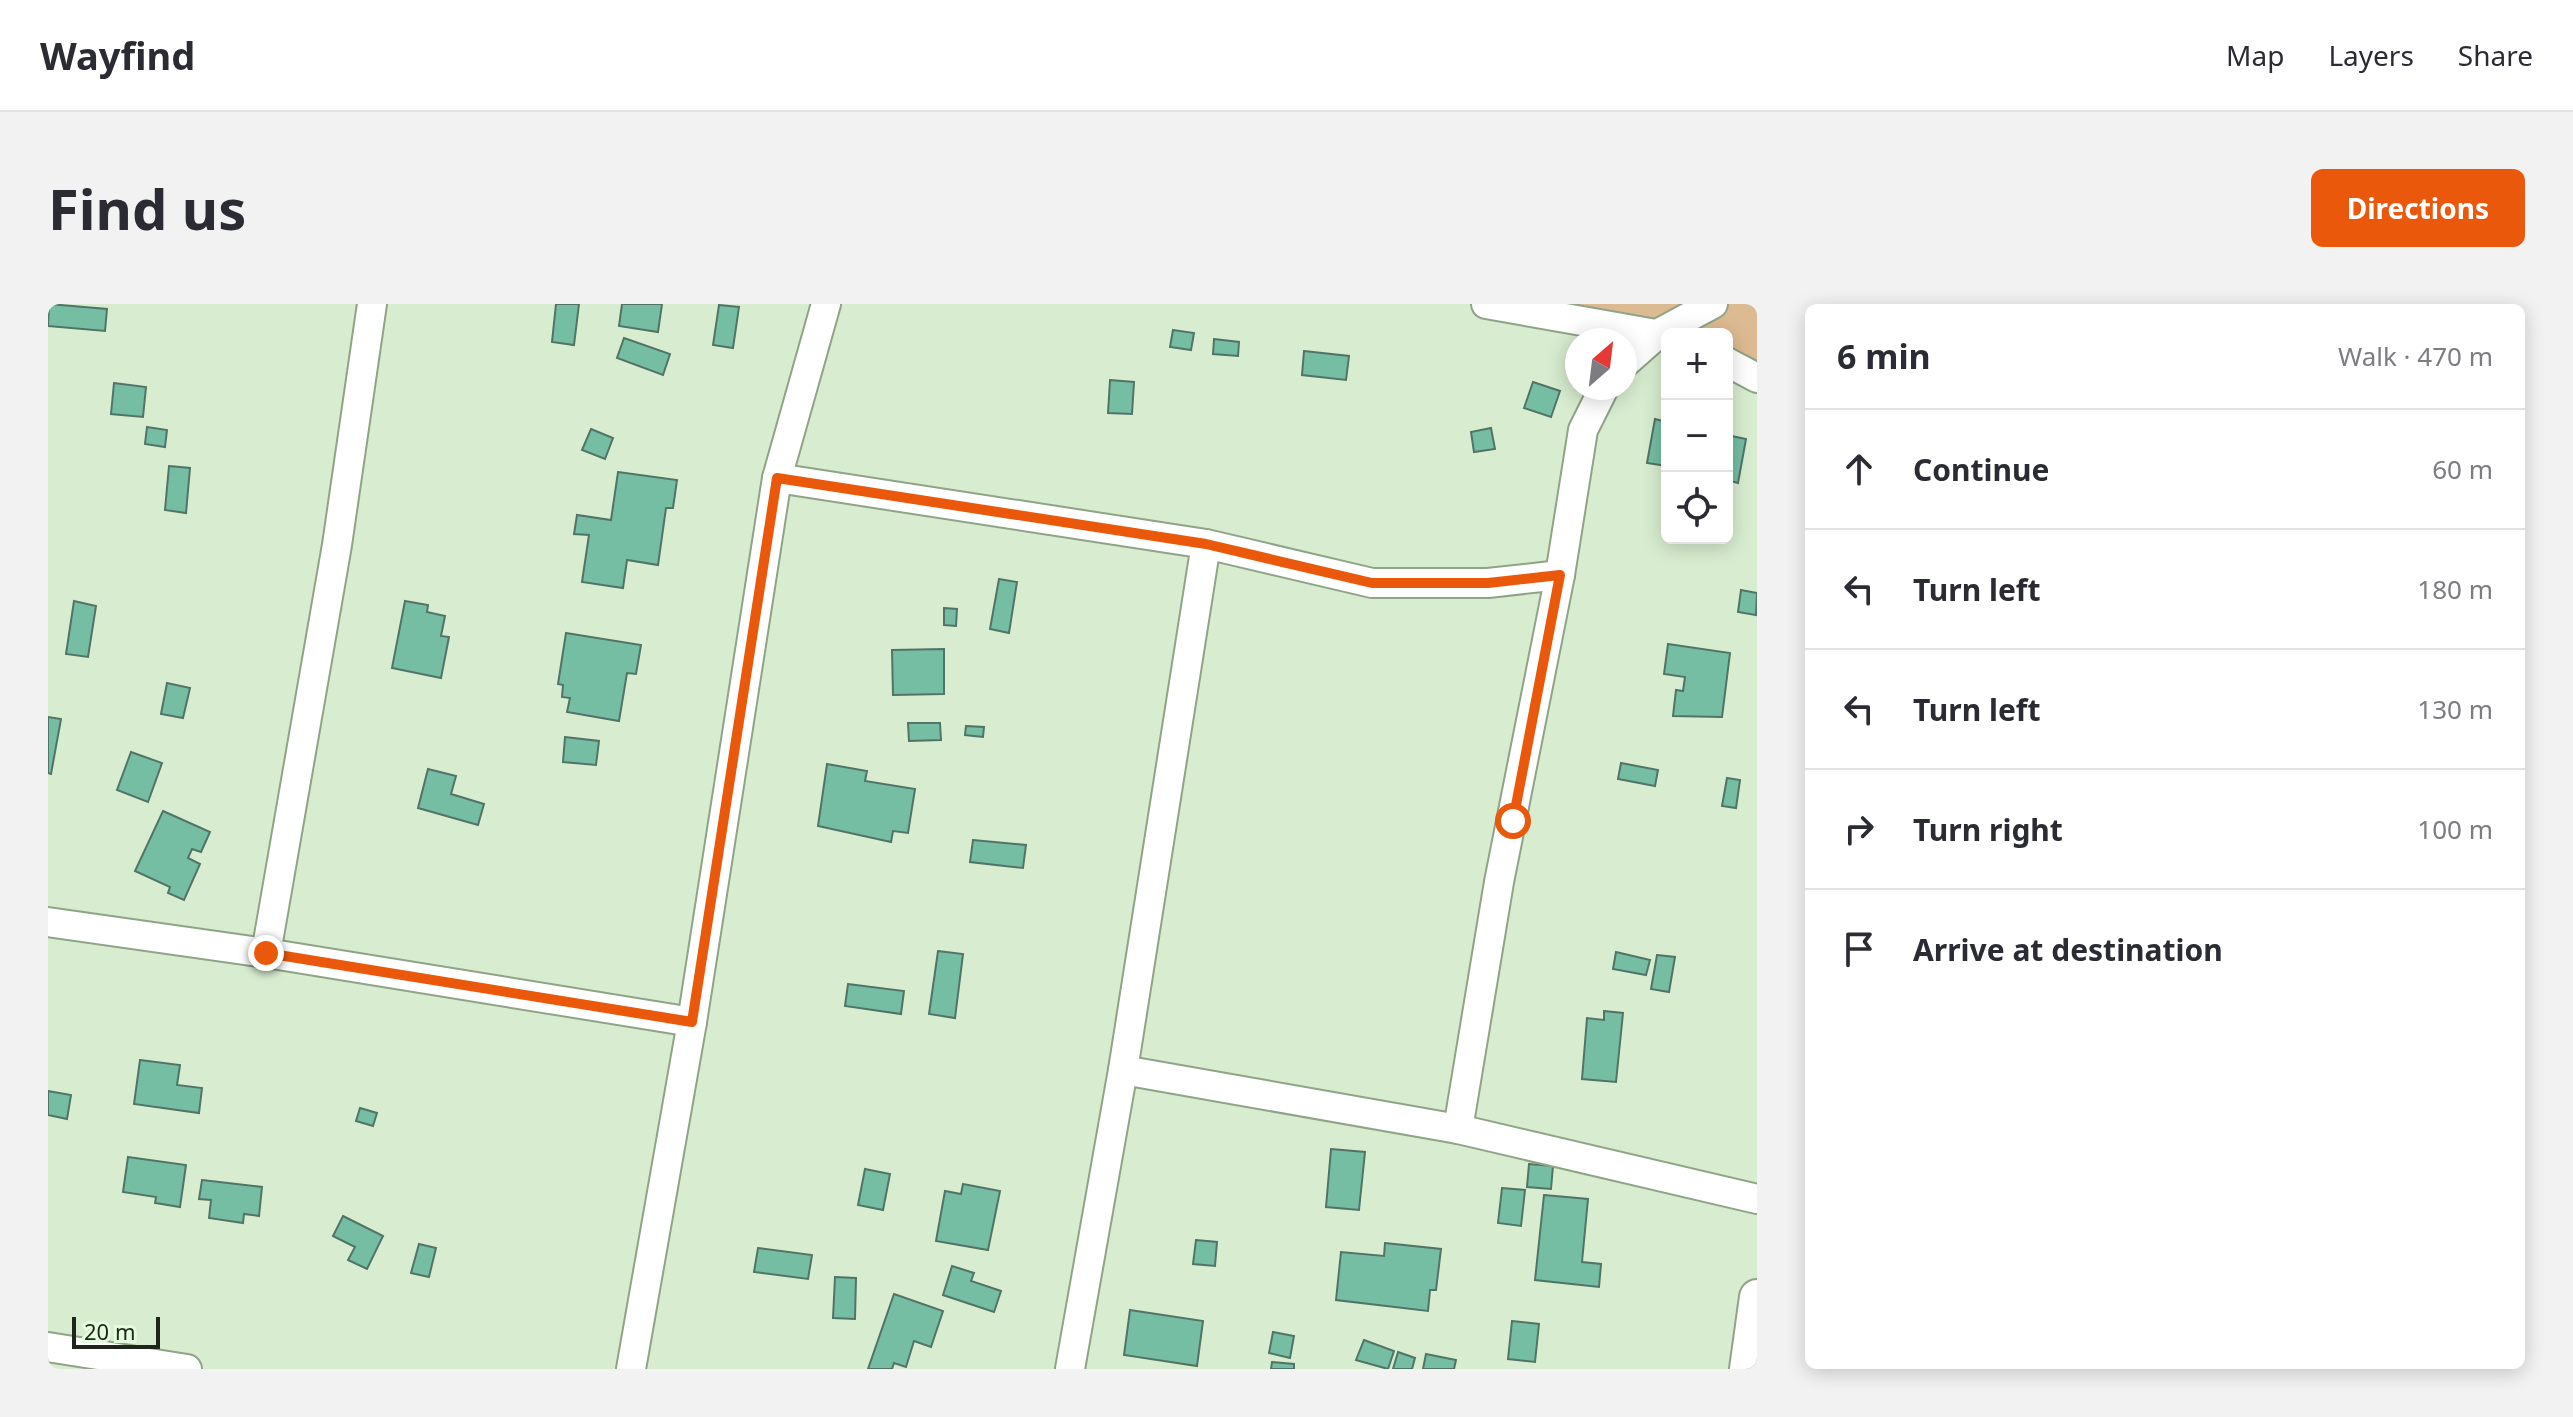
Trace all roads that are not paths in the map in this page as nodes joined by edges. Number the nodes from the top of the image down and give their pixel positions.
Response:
1 (372, 304) edge
2 (826, 304) edge
3 (1486, 304) edge
4 (1713, 304) edge
5 (1673, 328) edge
6 (1661, 334) edge
7 (1661, 336) edge
8 (1637, 354) edge
9 (1733, 365) edge
10 (1757, 378) edge
11 (1598, 400) edge
12 (777, 478) junction
13 (1206, 544) junction
14 (1560, 575) junction
15 (48, 922) edge
16 (266, 953) junction
17 (692, 1022) junction
18 (1123, 1070) junction
19 (1458, 1129) junction
20 (1757, 1199) edge
21 (1757, 1297) edge
22 (48, 1347) edge
23 (187, 1369) edge
24 (631, 1369) edge
25 (1070, 1369) edge
26 (1747, 1369) edge

1 - 16 street
2 - 12 street
3 - 6 street
4 - 5 street
7 - 8 street
9 - 10 street
11 - 14 street
12 - 13 street
12 - 17 street
13 - 14 street
13 - 18 street
14 - 19 street
15 - 16 street
16 - 17 street
17 - 24 street
18 - 19 street
18 - 25 street
19 - 20 street
21 - 26 street
22 - 23 street

